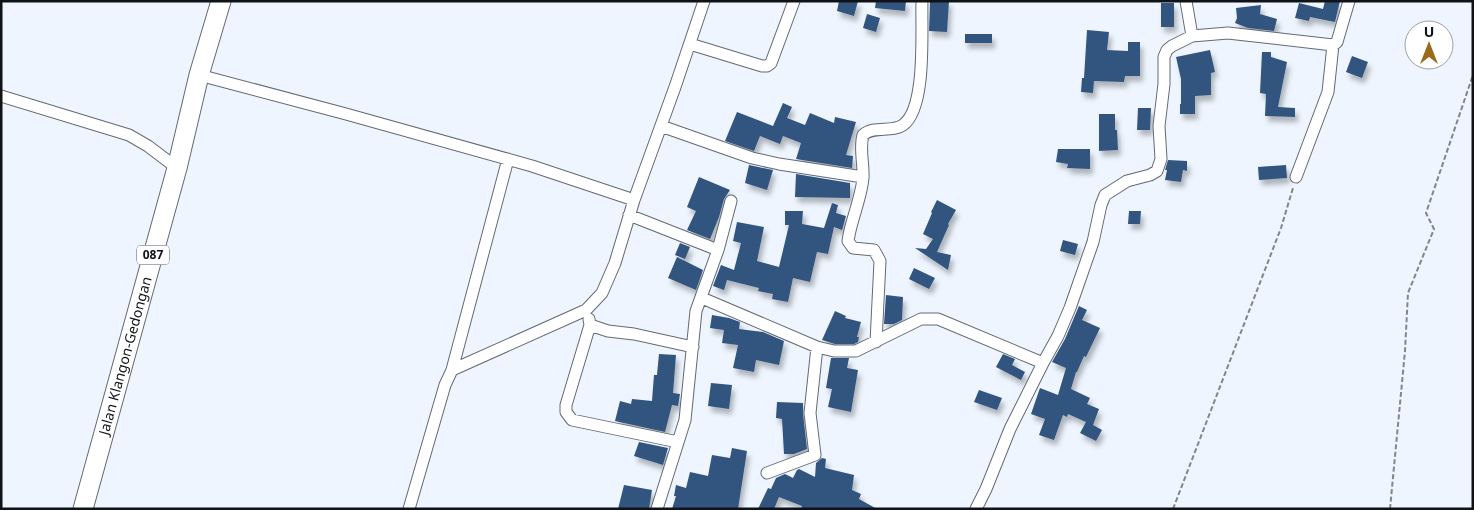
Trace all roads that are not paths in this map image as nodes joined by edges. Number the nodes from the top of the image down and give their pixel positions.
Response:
1 (221, 1) edge
2 (704, 1) edge
3 (794, 1) edge
4 (922, 1) edge
5 (1186, 1) edge
6 (1349, 1) edge
7 (1192, 36) junction
8 (690, 44) junction
9 (1333, 45) junction
10 (199, 75) junction
11 (1, 96) edge
12 (661, 126) junction
13 (508, 159) junction
14 (177, 168) junction
15 (863, 177) junction
16 (1296, 177) road end
17 (634, 200) junction
18 (731, 200) dead end
19 (629, 215) junction
20 (718, 250) junction
21 (702, 298) junction
22 (586, 310) junction
23 (590, 325) junction
24 (876, 342) junction
25 (693, 347) junction
26 (817, 347) junction
27 (1043, 362) junction
28 (452, 370) junction
29 (678, 442) junction
30 (767, 473) dead end
31 (83, 509) edge
32 (409, 509) edge
33 (657, 509) edge
34 (976, 509) edge

1 - 10 main road, Jalan Klangon-Gedongan / 087
2 - 8 street
3 - 8 street
4 - 15 street
5 - 7 street
6 - 9 street
7 - 9 street
7 - 27 street
8 - 12 street
9 - 16 street
10 - 13 street
10 - 14 main road, Jalan Klangon-Gedongan / 087
11 - 14 street
12 - 15 street
12 - 17 street
13 - 17 street
13 - 28 street
14 - 31 main road, Jalan Klangon-Gedongan / 087
15 - 24 street
17 - 19 street
18 - 20 street
19 - 20 street
19 - 22 street
20 - 21 street
21 - 25 street
21 - 26 street
22 - 23 street
22 - 28 street
23 - 25 street
23 - 29 street
24 - 26 street
24 - 27 street
25 - 29 street
26 - 30 street
27 - 34 street
28 - 32 street
29 - 33 street

